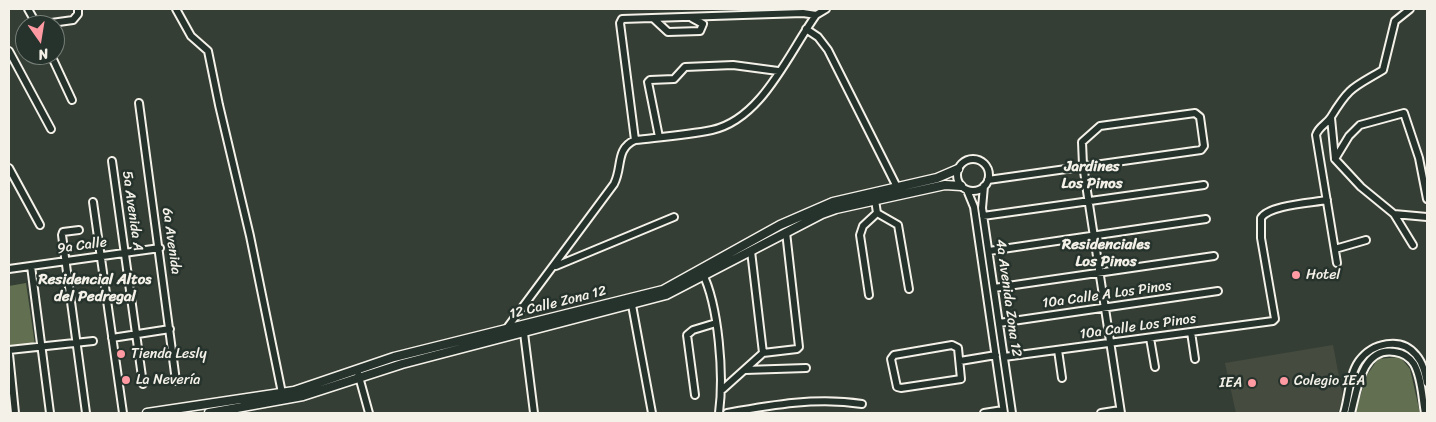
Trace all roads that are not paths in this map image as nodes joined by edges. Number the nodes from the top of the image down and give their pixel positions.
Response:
1 (28, 9) edge
2 (78, 9) edge
3 (176, 9) edge
4 (826, 9) edge
5 (1410, 9) edge
6 (770, 11) edge
7 (816, 15) junction
8 (689, 17) junction
9 (654, 19) junction
10 (806, 29) junction
11 (9, 51) edge
12 (56, 65) edge
13 (778, 71) junction
14 (72, 100) dead end
15 (139, 104) dead end
16 (1331, 118) junction
17 (51, 129) dead end
18 (659, 137) junction
19 (635, 140) junction
20 (1335, 159) junction
21 (112, 161) dead end
22 (1083, 166) junction
23 (9, 168) edge
24 (958, 168) junction
25 (986, 183) junction
26 (1204, 185) dead end
27 (897, 187) junction
28 (964, 188) junction
29 (1427, 199) edge
30 (875, 200) junction
31 (1327, 200) junction
32 (1088, 201) junction
33 (93, 202) dead end
34 (877, 213) junction
35 (1394, 214) junction
36 (983, 216) junction
37 (674, 217) dead end
38 (1427, 217) edge
39 (1206, 219) dead end
40 (40, 226) dead end
41 (79, 230) dead end
42 (786, 232) junction
43 (1093, 236) junction
44 (1366, 240) dead end
45 (1413, 245) dead end
46 (160, 248) junction
47 (1335, 249) junction
48 (751, 251) junction
49 (989, 251) junction
50 (125, 253) junction
51 (101, 256) junction
52 (1214, 256) dead end
53 (65, 261) junction
54 (1337, 263) dead end
55 (30, 266) junction
56 (555, 266) junction
57 (9, 269) edge
58 (1099, 273) junction
59 (703, 274) junction
60 (994, 288) junction
61 (909, 289) dead end
62 (1218, 291) dead end
63 (869, 295) dead end
64 (632, 305) junction
65 (1104, 308) junction
66 (716, 323) junction
67 (999, 323) junction
68 (507, 328) junction
69 (170, 329) junction
70 (1191, 332) junction
71 (524, 333) junction
72 (136, 334) junction
73 (509, 337) junction
74 (112, 338) junction
75 (1150, 338) junction
76 (94, 341) dead end
77 (77, 343) junction
78 (1109, 343) junction
79 (41, 346) junction
80 (9, 350) edge
81 (1058, 350) junction
82 (763, 353) junction
83 (9, 354) edge
84 (996, 355) junction
85 (1004, 357) junction
86 (1195, 360) dead end
87 (960, 361) junction
88 (1155, 367) dead end
89 (806, 368) dead end
90 (744, 370) junction
91 (358, 373) junction
92 (1062, 378) dead end
93 (176, 381) dead end
94 (143, 384) dead end
95 (1427, 384) edge
96 (722, 390) junction
97 (282, 393) junction
98 (695, 396) dead end
99 (239, 404) junction
100 (862, 404) dead end
101 (1003, 411) edge
102 (1120, 412) edge
103 (15, 413) edge
104 (50, 413) edge
105 (86, 413) edge
106 (123, 413) edge
107 (147, 413) edge
108 (209, 413) edge
109 (369, 413) edge
110 (534, 413) edge
111 (652, 413) edge
112 (719, 413) edge
113 (727, 413) edge
114 (984, 413) edge
115 (1012, 413) edge
116 (1101, 413) edge
117 (1344, 413) edge
118 (1351, 413) edge
119 (1425, 413) edge

1 - 2 street
3 - 97 street
4 - 7 street
5 - 16 street
6 - 7 street
6 - 8 street
7 - 10 street
8 - 9 street
8 - 9 street
9 - 19 street
10 - 13 street
10 - 27 street
11 - 17 street
12 - 14 street
13 - 18 street
13 - 18 street
15 - 46 street, 6a Avenida
16 - 20 street
16 - 31 street
18 - 19 street
19 - 56 street
20 - 29 street
20 - 35 street
21 - 50 street, 5a Avenida A
22 - 22 street
22 - 25 street
22 - 32 street
23 - 40 street
24 - 25 street
24 - 27 street, 12 Calle Zona 12
24 - 28 street
25 - 28 street
25 - 36 street, 4a Avenida Zona 12
26 - 32 street
27 - 59 street, 12 Calle Zona 12
28 - 30 street, 12 Calle Zona 12
28 - 84 street, 4a Avenida Zona 12
30 - 34 street
30 - 42 street, 12 Calle Zona 12
31 - 47 street
31 - 70 street, 10a Calle Los Pinos
32 - 36 street
32 - 43 street
33 - 51 street
34 - 61 street
34 - 63 street
35 - 38 street
35 - 45 street
36 - 49 street, 4a Avenida Zona 12
37 - 56 street
39 - 43 street
41 - 53 street
42 - 48 street, 12 Calle Zona 12
42 - 82 street
43 - 49 street
43 - 58 street
44 - 47 street
46 - 50 street, 9a Calle
46 - 69 street, 6a Avenida
47 - 54 street
48 - 59 street, 12 Calle Zona 12
48 - 82 street
49 - 60 street, 4a Avenida Zona 12
50 - 51 street, 9a Calle
50 - 72 street, 5a Avenida A
51 - 53 street, 9a Calle
51 - 74 street
52 - 58 street
53 - 55 street, 9a Calle
53 - 77 street
55 - 57 street, 9a Calle
55 - 79 street
56 - 68 street
58 - 60 street
58 - 65 street
59 - 64 street, 12 Calle Zona 12
59 - 66 street
59 - 68 street, 12 Calle Zona 12
60 - 67 street, 4a Avenida Zona 12
62 - 65 street, 10a Calle A Los Pinos
64 - 71 street, 12 Calle Zona 12
64 - 111 street
65 - 67 street, 10a Calle A Los Pinos
65 - 78 street
66 - 96 street
66 - 98 street
67 - 85 street, 4a Avenida Zona 12
68 - 73 street
68 - 91 street, 12 Calle Zona 12
69 - 72 street
69 - 93 street, 6a Avenida
70 - 75 street, 10a Calle Los Pinos
70 - 86 street
71 - 73 street, 12 Calle Zona 12
71 - 110 street
72 - 74 street
72 - 94 street, 5a Avenida A
73 - 91 street, 12 Calle Zona 12
74 - 106 street
75 - 78 street, 10a Calle Los Pinos
75 - 88 street
76 - 77 street
77 - 79 street
77 - 105 street
78 - 81 street, 10a Calle Los Pinos
78 - 102 street
79 - 80 street
79 - 104 street
81 - 85 street, 10a Calle Los Pinos
81 - 92 street
82 - 90 street
83 - 103 street
84 - 87 street
84 - 101 street, 4a Avenida Zona 12
85 - 115 street, 4a Avenida Zona 12
87 - 87 street
89 - 90 street
90 - 96 street
91 - 97 street, 12 Calle Zona 12
91 - 99 street, 12 Calle Zona 12
91 - 109 street
95 - 117 street
96 - 112 street
97 - 99 street, 12 Calle Zona 12
99 - 107 street, 12 Calle Zona 12
99 - 108 street, 12 Calle Zona 12
100 - 113 street
101 - 114 street
102 - 116 street
118 - 119 street

